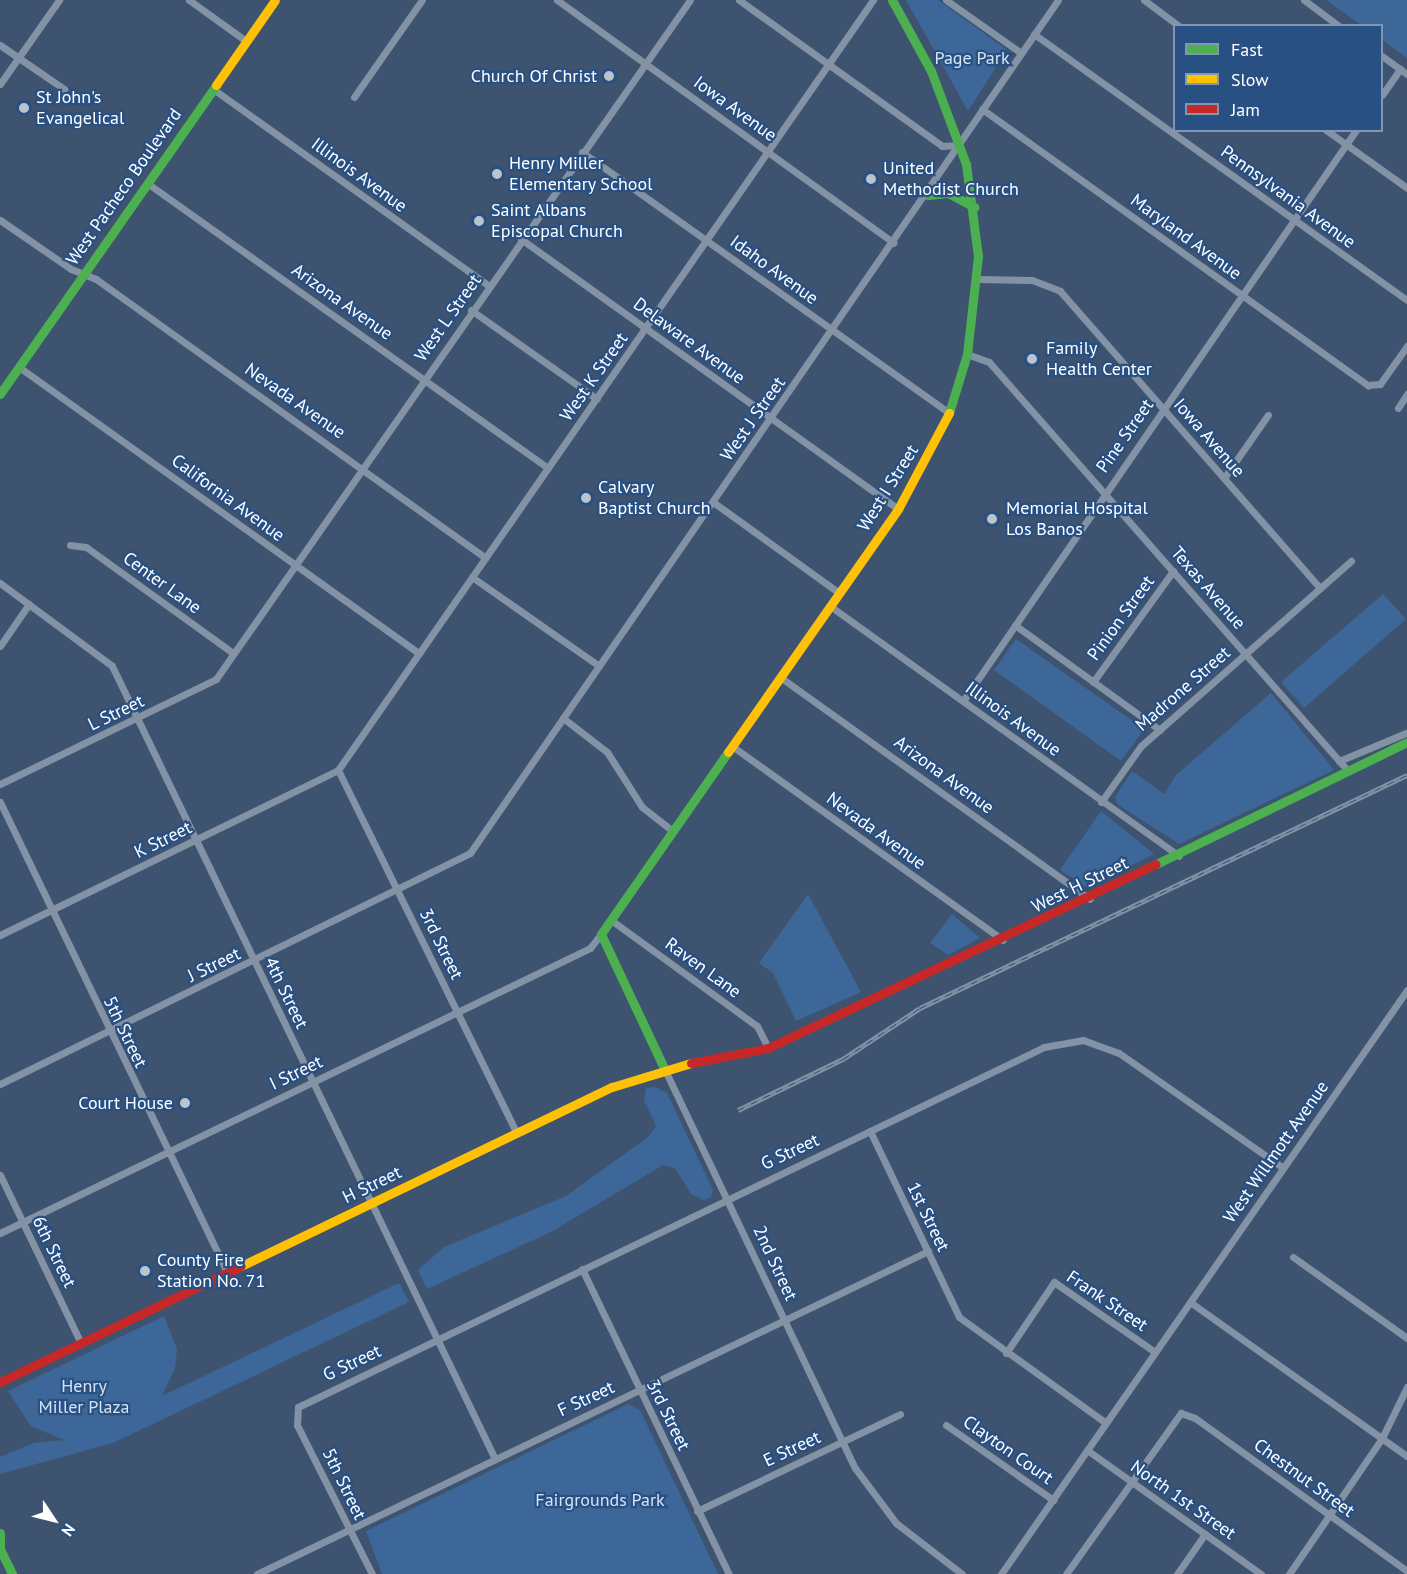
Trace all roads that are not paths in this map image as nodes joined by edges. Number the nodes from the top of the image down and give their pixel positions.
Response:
1 (59, 0) edge
2 (189, 0) edge
3 (275, 0) edge
4 (422, 0) edge
5 (557, 0) edge
6 (690, 0) edge
7 (739, 0) edge
8 (873, 0) edge
9 (892, 0) edge
10 (947, 0) edge
11 (1058, 0) edge
12 (1144, 0) edge
13 (1304, 0) edge
14 (1176, 24) edge
15 (1336, 24) edge
16 (1034, 34) junction
17 (246, 41) junction
18 (0, 45) edge
19 (1021, 53) junction
20 (1383, 57) edge
21 (18, 58) junction
22 (646, 63) junction
23 (829, 66) junction
24 (1400, 69) junction
25 (1407, 74) edge
26 (0, 84) edge
27 (213, 88) junction
28 (64, 89) dead end
29 (1383, 93) edge
30 (354, 97) dead end
31 (982, 109) junction
32 (1329, 132) edge
33 (1355, 132) edge
34 (960, 145) junction
35 (1346, 145) junction
36 (582, 152) junction
37 (769, 153) junction
38 (147, 183) junction
39 (1407, 188) edge
40 (928, 195) junction
41 (974, 207) junction
42 (1293, 219) junction
43 (0, 220) edge
44 (521, 239) junction
45 (708, 241) junction
46 (894, 243) junction
47 (83, 275) junction
48 (978, 279) junction
49 (489, 286) junction
50 (1240, 295) junction
51 (1407, 300) edge
52 (471, 310) junction
53 (646, 329) junction
54 (833, 330) junction
55 (1407, 346) edge
56 (967, 354) junction
57 (20, 367) junction
58 (425, 378) junction
59 (0, 394) edge
60 (1407, 394) edge
61 (597, 399) junction
62 (1163, 408) junction
63 (1398, 408) dead end
64 (949, 413) junction
65 (1268, 415) dead end
66 (772, 419) junction
67 (362, 467) junction
68 (548, 468) junction
69 (1224, 478) junction
70 (1105, 494) junction
71 (713, 502) junction
72 (898, 509) junction
73 (70, 545) dead end
74 (485, 558) junction
75 (1351, 561) dead end
76 (295, 564) junction
77 (1173, 571) junction
78 (472, 577) junction
79 (0, 583) edge
80 (1320, 588) junction
81 (839, 593) junction
82 (29, 604) junction
83 (830, 606) junction
84 (1015, 625) junction
85 (0, 646) edge
86 (233, 653) junction
87 (419, 653) junction
88 (1246, 654) junction
89 (598, 666) junction
90 (780, 677) junction
91 (1093, 682) junction
92 (963, 701) junction
93 (139, 718) junction
94 (562, 718) junction
95 (1160, 730) junction
96 (1406, 738) edge
97 (732, 746) junction
98 (1339, 761) junction
99 (338, 770) junction
100 (1348, 771) junction
101 (0, 784) edge
102 (0, 802) edge
103 (1101, 802) junction
104 (673, 831) junction
105 (196, 841) junction
106 (470, 853) joint
107 (1179, 856) junction
108 (399, 893) junction
109 (1090, 898) junction
110 (50, 910) junction
111 (611, 920) junction
112 (601, 934) junction
113 (0, 935) edge
114 (1003, 940) junction
115 (254, 962) junction
116 (1407, 990) edge
117 (459, 1012) junction
118 (109, 1032) junction
119 (768, 1048) junction
120 (664, 1068) junction
121 (313, 1082) junction
122 (0, 1084) edge
123 (870, 1131) junction
124 (516, 1132) junction
125 (167, 1152) junction
126 (1284, 1168) junction
127 (0, 1175) edge
128 (727, 1199) junction
129 (372, 1203) junction
130 (22, 1222) junction
131 (0, 1233) edge
132 (927, 1251) junction
133 (1293, 1257) dead end
134 (582, 1269) junction
135 (227, 1272) junction
136 (1190, 1302) junction
137 (784, 1321) junction
138 (1407, 1338) edge
139 (437, 1339) junction
140 (81, 1343) junction
141 (1155, 1352) junction
142 (1006, 1353) junction
143 (0, 1382) edge
144 (1407, 1387) edge
145 (640, 1390) junction
146 (298, 1407) joint
147 (900, 1414) dead end
148 (1106, 1423) junction
149 (946, 1425) dead end
150 (1382, 1438) junction
151 (843, 1442) junction
152 (1087, 1450) junction
153 (1407, 1456) edge
154 (495, 1459) junction
155 (1131, 1481) junction
156 (1053, 1500) junction
157 (698, 1511) junction
158 (1330, 1515) junction
159 (349, 1530) junction
160 (0, 1533) edge
161 (1205, 1534) junction
162 (0, 1549) edge
163 (1407, 1570) edge
164 (12, 1574) edge
165 (257, 1574) edge
166 (372, 1574) edge
167 (729, 1574) edge
168 (962, 1574) edge
169 (1001, 1574) edge
170 (1066, 1574) edge
171 (1177, 1574) edge
172 (1261, 1574) edge
173 (1290, 1574) edge

1 - 21 street
2 - 17 street
3 - 17 main road, West Pacheco Boulevard
4 - 30 street
5 - 22 street, Iowa Avenue
6 - 22 street, West L Street
7 - 23 street
8 - 23 street, West K Street
9 - 34 main road, West I Street
10 - 19 street
11 - 16 street, West J Street
12 - 14 street
13 - 15 street
16 - 19 street, West J Street
16 - 42 street, Pennsylvania Avenue
17 - 27 main road, West Pacheco Boulevard
18 - 21 street
19 - 31 street, West J Street
20 - 24 street
21 - 26 street
21 - 28 street
22 - 36 street, West L Street
22 - 37 street, Iowa Avenue
23 - 34 street
23 - 37 street, West K Street
24 - 25 street
24 - 29 street
27 - 38 main road, West Pacheco Boulevard
27 - 49 street, Illinois Avenue
31 - 34 street, West J Street
31 - 50 street, Maryland Avenue
32 - 35 street
33 - 35 street, Pine Street
34 - 40 street, West J Street
34 - 41 main road, West I Street
35 - 39 street
35 - 42 street, Pine Street
36 - 44 street, West L Street
36 - 45 street, Idaho Avenue
37 - 45 street, West K Street
37 - 46 street, Iowa Avenue
38 - 47 main road, West Pacheco Boulevard
38 - 58 street, Arizona Avenue
40 - 41 main road
40 - 46 street, West J Street
41 - 48 main road, West I Street
42 - 50 street, Pine Street
42 - 51 street, Pennsylvania Avenue
43 - 47 street, Nevada Avenue
44 - 49 street, West L Street
44 - 53 street, Delaware Avenue
45 - 53 street, West K Street
45 - 54 street, Idaho Avenue
46 - 54 street, West J Street
47 - 57 main road, West Pacheco Boulevard
47 - 67 street, Nevada Avenue
48 - 56 main road, West I Street
48 - 62 street, Iowa Avenue
49 - 52 street, West L Street
50 - 55 street, Maryland Avenue
50 - 62 street, Pine Street
52 - 58 street, West L Street
52 - 61 street
53 - 61 street, West K Street
53 - 66 street, Delaware Avenue
54 - 64 street, Idaho Avenue
54 - 66 street, West J Street
56 - 64 main road, West I Street
56 - 70 street, Texas Avenue
57 - 59 main road, West Pacheco Boulevard
57 - 76 street, California Avenue
58 - 67 street, West L Street
58 - 68 street, Arizona Avenue
60 - 63 street
61 - 68 street, West K Street
62 - 69 street, Iowa Avenue
62 - 70 street, Pine Street
64 - 72 main road, West I Street
65 - 69 street
66 - 71 street, West J Street
66 - 72 street, Delaware Avenue
67 - 74 street, Nevada Avenue
67 - 76 street, West L Street
68 - 74 street, West K Street
69 - 80 street, Iowa Avenue
70 - 77 street, Texas Avenue
70 - 84 street, Pine Street
71 - 81 street
71 - 89 street, West J Street
72 - 81 main road, West I Street
73 - 86 street, Center Lane
74 - 78 street, West K Street
75 - 80 street, Madrone Street
76 - 86 street, West L Street
76 - 87 street, California Avenue
77 - 88 street, Texas Avenue
77 - 91 street, Pinion Street
78 - 87 street, West K Street
78 - 89 street
79 - 82 street, 4th Street
80 - 88 street, Madrone Street
81 - 83 main road, West I Street
82 - 85 street
82 - 93 street, 4th Street
83 - 90 main road, West I Street
83 - 92 street, Illinois Avenue
84 - 91 street
84 - 92 street, Pine Street
86 - 93 street, L Street
87 - 99 street, West K Street
88 - 95 street, Madrone Street
88 - 98 street, Texas Avenue
89 - 94 street, West J Street
90 - 97 main road, West I Street
90 - 109 street, Arizona Avenue
91 - 95 street
92 - 103 street, Illinois Avenue
93 - 101 street, L Street
93 - 105 street, 4th Street
94 - 104 street
94 - 106 street, West J Street
95 - 103 street, Madrone Street
96 - 98 street
96 - 100 main road, West H Street
97 - 104 main road, West I Street
97 - 114 street, Nevada Avenue
98 - 100 street, Texas Avenue
99 - 105 street, K Street
99 - 108 street, 3rd Street
100 - 107 main road, West H Street
102 - 110 street, 5th Street
103 - 107 street, Illinois Avenue
104 - 111 main road, West I Street
105 - 110 street, K Street
105 - 115 street, 4th Street
106 - 108 street, J Street
107 - 109 main road, West H Street
108 - 115 street, J Street
108 - 117 street, 3rd Street
109 - 114 main road, West H Street
110 - 113 street, K Street
110 - 118 street, 5th Street
111 - 112 main road, West I Street
111 - 119 street, Raven Lane
112 - 117 street, I Street
112 - 120 main road, 2nd Street
114 - 119 main road, West H Street
115 - 118 street, J Street
115 - 121 street, 4th Street
116 - 126 street, West Willmott Avenue
117 - 121 street, I Street
117 - 124 street, 3rd Street
118 - 122 street, J Street
118 - 125 street, 5th Street
119 - 120 main road, H Street
120 - 124 main road, H Street
120 - 128 street, 2nd Street
121 - 125 street, I Street
121 - 129 street, 4th Street
123 - 126 street, G Street
123 - 128 street, G Street
123 - 132 street, 1st Street
124 - 129 main road, H Street
125 - 130 street, I Street
125 - 135 street, 5th Street
126 - 136 street, West Willmott Avenue
127 - 130 street, 6th Street
128 - 134 street, G Street
128 - 137 street, 2nd Street
129 - 135 main road, H Street
129 - 139 street, 4th Street
130 - 131 street, I Street
130 - 140 street, 6th Street
132 - 137 street, F Street
132 - 142 street, 1st Street
133 - 138 street
134 - 139 street, G Street
134 - 145 street, 3rd Street
135 - 140 main road, H Street
136 - 141 street, West Willmott Avenue
136 - 150 street
137 - 145 street, F Street
137 - 151 street, 2nd Street
139 - 146 street, G Street
139 - 154 street, 4th Street
140 - 143 main road, H Street
141 - 142 street, Frank Street
141 - 148 street, West Willmott Avenue
142 - 148 street
144 - 150 street
145 - 154 street, F Street
145 - 157 street, 3rd Street
146 - 159 street, 5th Street
147 - 151 street, E Street
148 - 152 street, West Willmott Avenue
149 - 156 street, Clayton Court
150 - 153 street
150 - 158 street
151 - 157 street, E Street
151 - 168 street, 2nd Street
152 - 155 street, North 1st Street
152 - 156 street, West Willmott Avenue
154 - 159 street, F Street
155 - 158 street, Chestnut Street
155 - 161 street, North 1st Street
155 - 170 street
156 - 169 street, West Willmott Avenue
157 - 167 street, 3rd Street
158 - 163 street, Chestnut Street
158 - 173 street
159 - 165 street, F Street
159 - 166 street, 5th Street
160 - 162 main road
161 - 171 street
161 - 172 street, North 1st Street
162 - 164 main road

